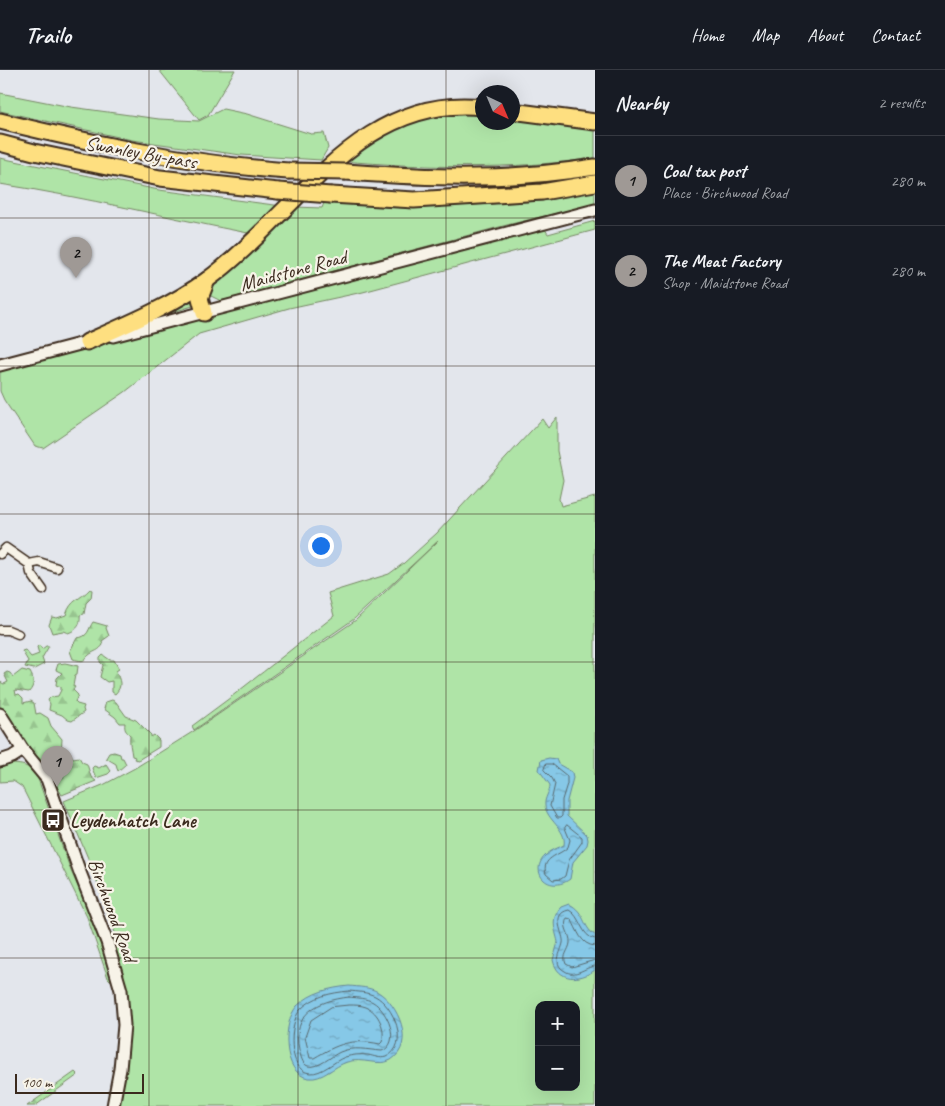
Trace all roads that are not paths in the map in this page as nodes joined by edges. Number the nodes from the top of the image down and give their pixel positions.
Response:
1 (475, 107) edge
2 (520, 112) edge
3 (0, 121) edge
4 (595, 122) edge
5 (0, 143) edge
6 (595, 167) edge
7 (595, 183) edge
8 (595, 210) edge
9 (206, 280) junction
10 (204, 313) junction
11 (87, 342) junction
12 (0, 365) edge
13 (0, 554) edge
14 (29, 564) junction
15 (57, 568) dead end
16 (43, 590) dead end
17 (0, 630) edge
18 (18, 634) dead end
19 (0, 714) edge
20 (23, 750) junction
21 (0, 761) edge
22 (112, 1106) edge

1 - 9 highway
2 - 4 highway
3 - 6 highway, Swanley By-pass, bridge
5 - 7 highway, Swanley By-pass, bridge
8 - 10 main road, Maidstone Road
9 - 10 highway
9 - 11 highway
10 - 11 main road, Maidstone Road
11 - 12 main road, Maidstone Road
13 - 14 street
14 - 15 street
14 - 16 street
17 - 18 street
19 - 20 main road, Birchwood Road
20 - 21 main road
20 - 22 main road, Birchwood Road

